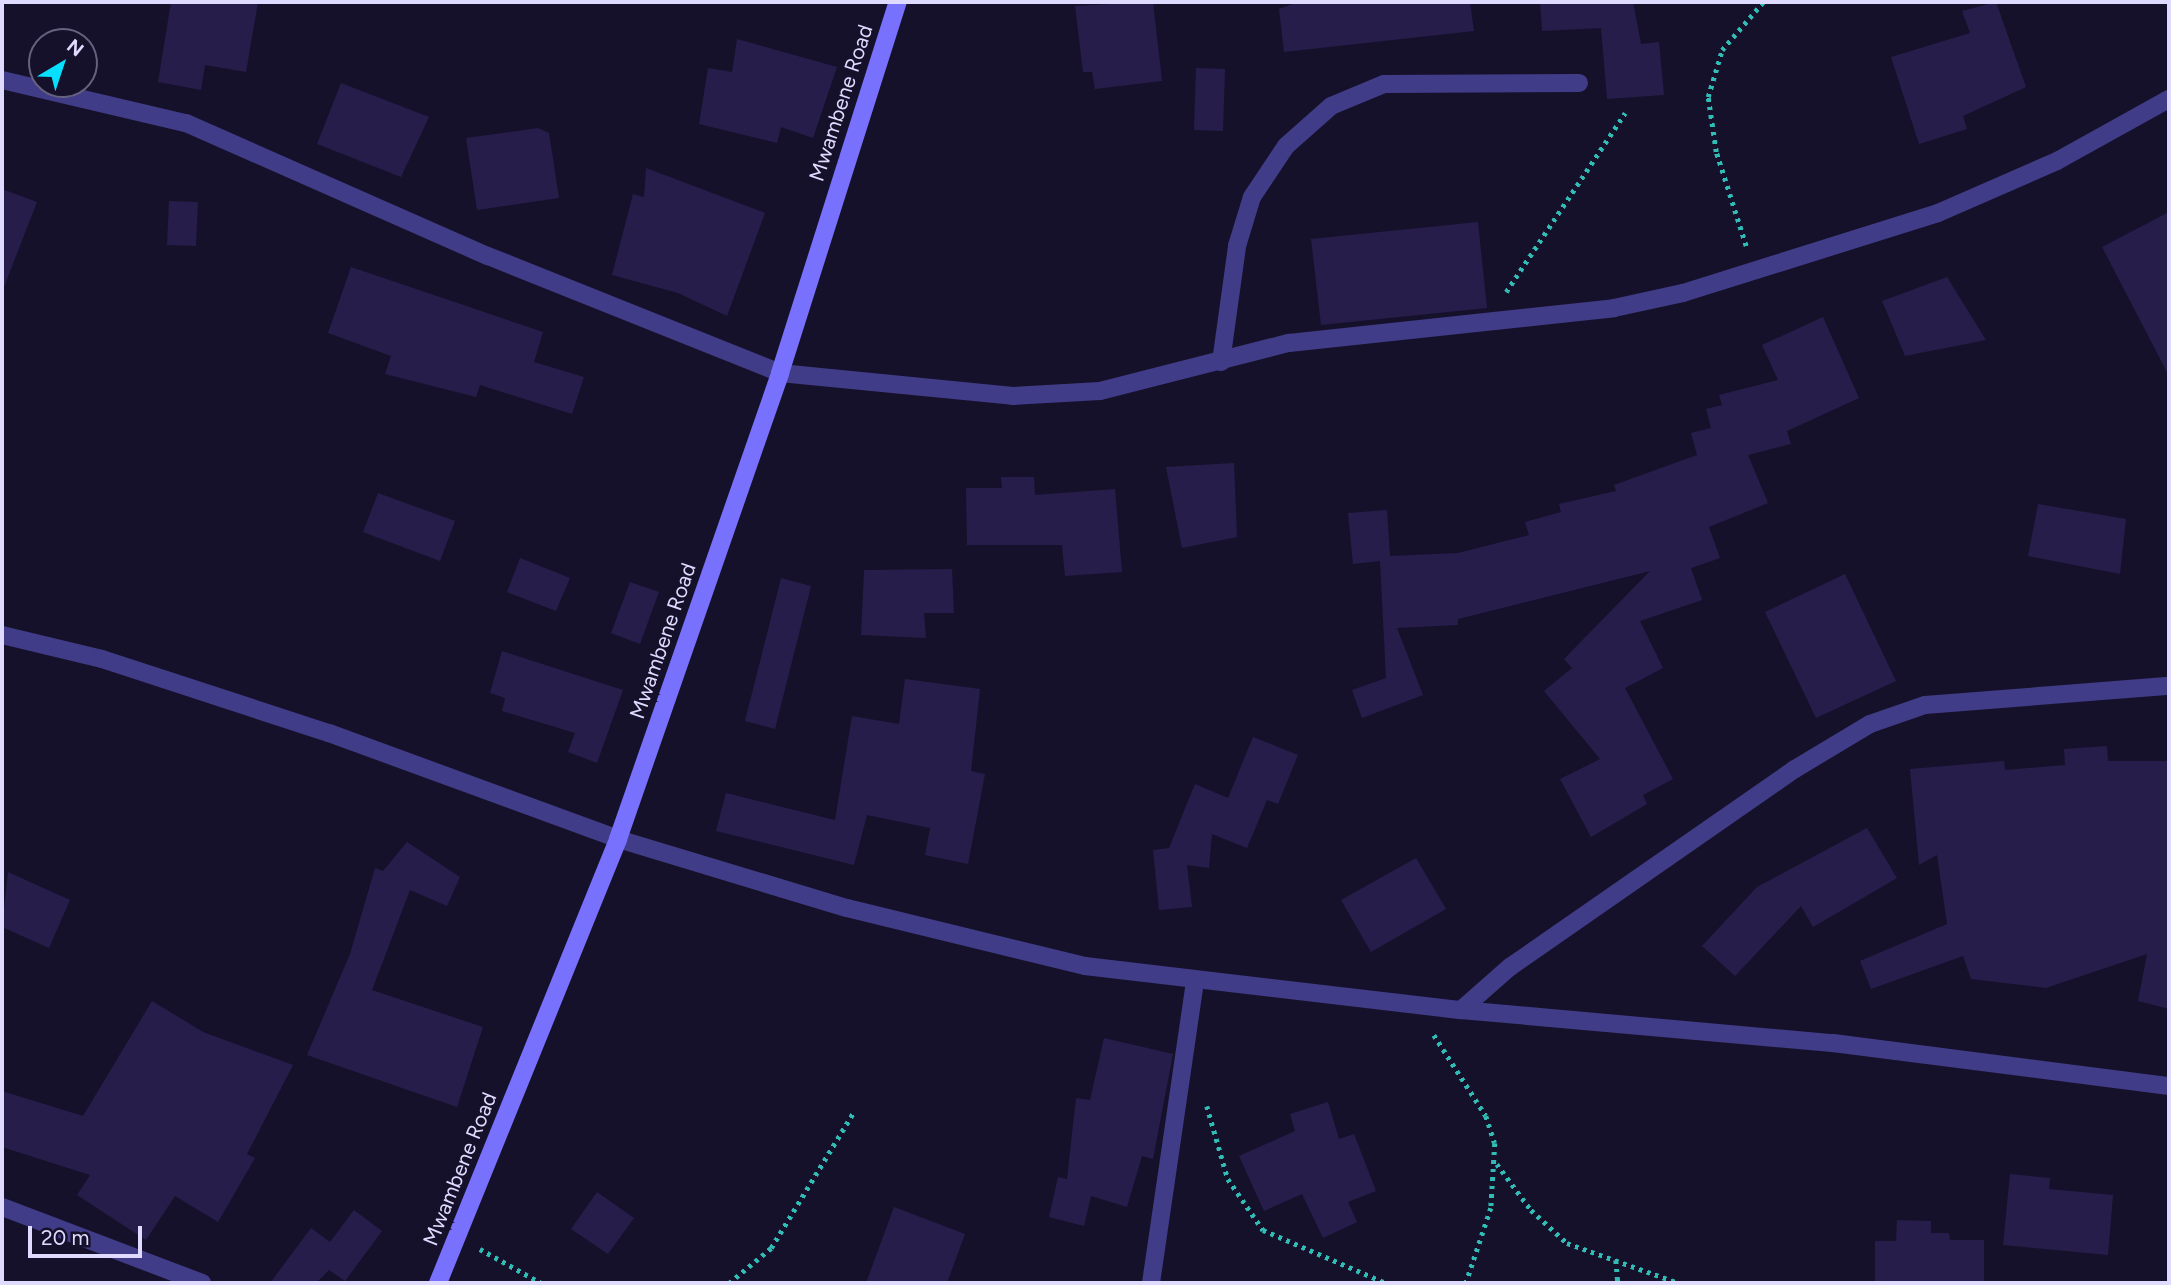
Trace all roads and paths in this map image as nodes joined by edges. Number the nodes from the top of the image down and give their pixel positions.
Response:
1 (898, 2) edge
2 (1763, 2) edge
3 (2, 80) edge
4 (1579, 83) dead end
5 (2169, 99) edge
6 (1625, 113) dead end
7 (1754, 274) junction
8 (1489, 324) junction
9 (1221, 362) junction
10 (780, 373) junction
11 (2, 635) edge
12 (2169, 686) edge
13 (618, 839) junction
14 (1195, 980) junction
15 (1412, 1003) junction
16 (1461, 1010) junction
17 (1183, 1055) junction
18 (2169, 1086) edge
19 (853, 1113) dead end
20 (1496, 1163) junction
21 (2, 1207) edge
22 (458, 1236) junction
23 (1616, 1260) junction
24 (202, 1283) edge
25 (439, 1283) edge
26 (541, 1283) edge
27 (729, 1283) edge
28 (1151, 1283) edge
29 (1386, 1283) edge
30 (1466, 1283) edge
31 (1618, 1283) edge
32 (1679, 1283) edge

1 - 10 street, Mwambene Road
2 - 7 path
3 - 10 street
4 - 9 street
5 - 7 street
6 - 8 path
7 - 8 street
8 - 9 street
9 - 10 street
10 - 13 street, Mwambene Road
11 - 13 street
12 - 16 street
13 - 14 street
13 - 22 street, Mwambene Road
14 - 15 street
14 - 17 street
15 - 16 street
15 - 20 path
16 - 18 street
17 - 28 street
17 - 29 path
19 - 27 path
20 - 23 path
20 - 30 path
21 - 24 street
22 - 25 street, Mwambene Road
22 - 26 path
23 - 31 path
23 - 32 path

